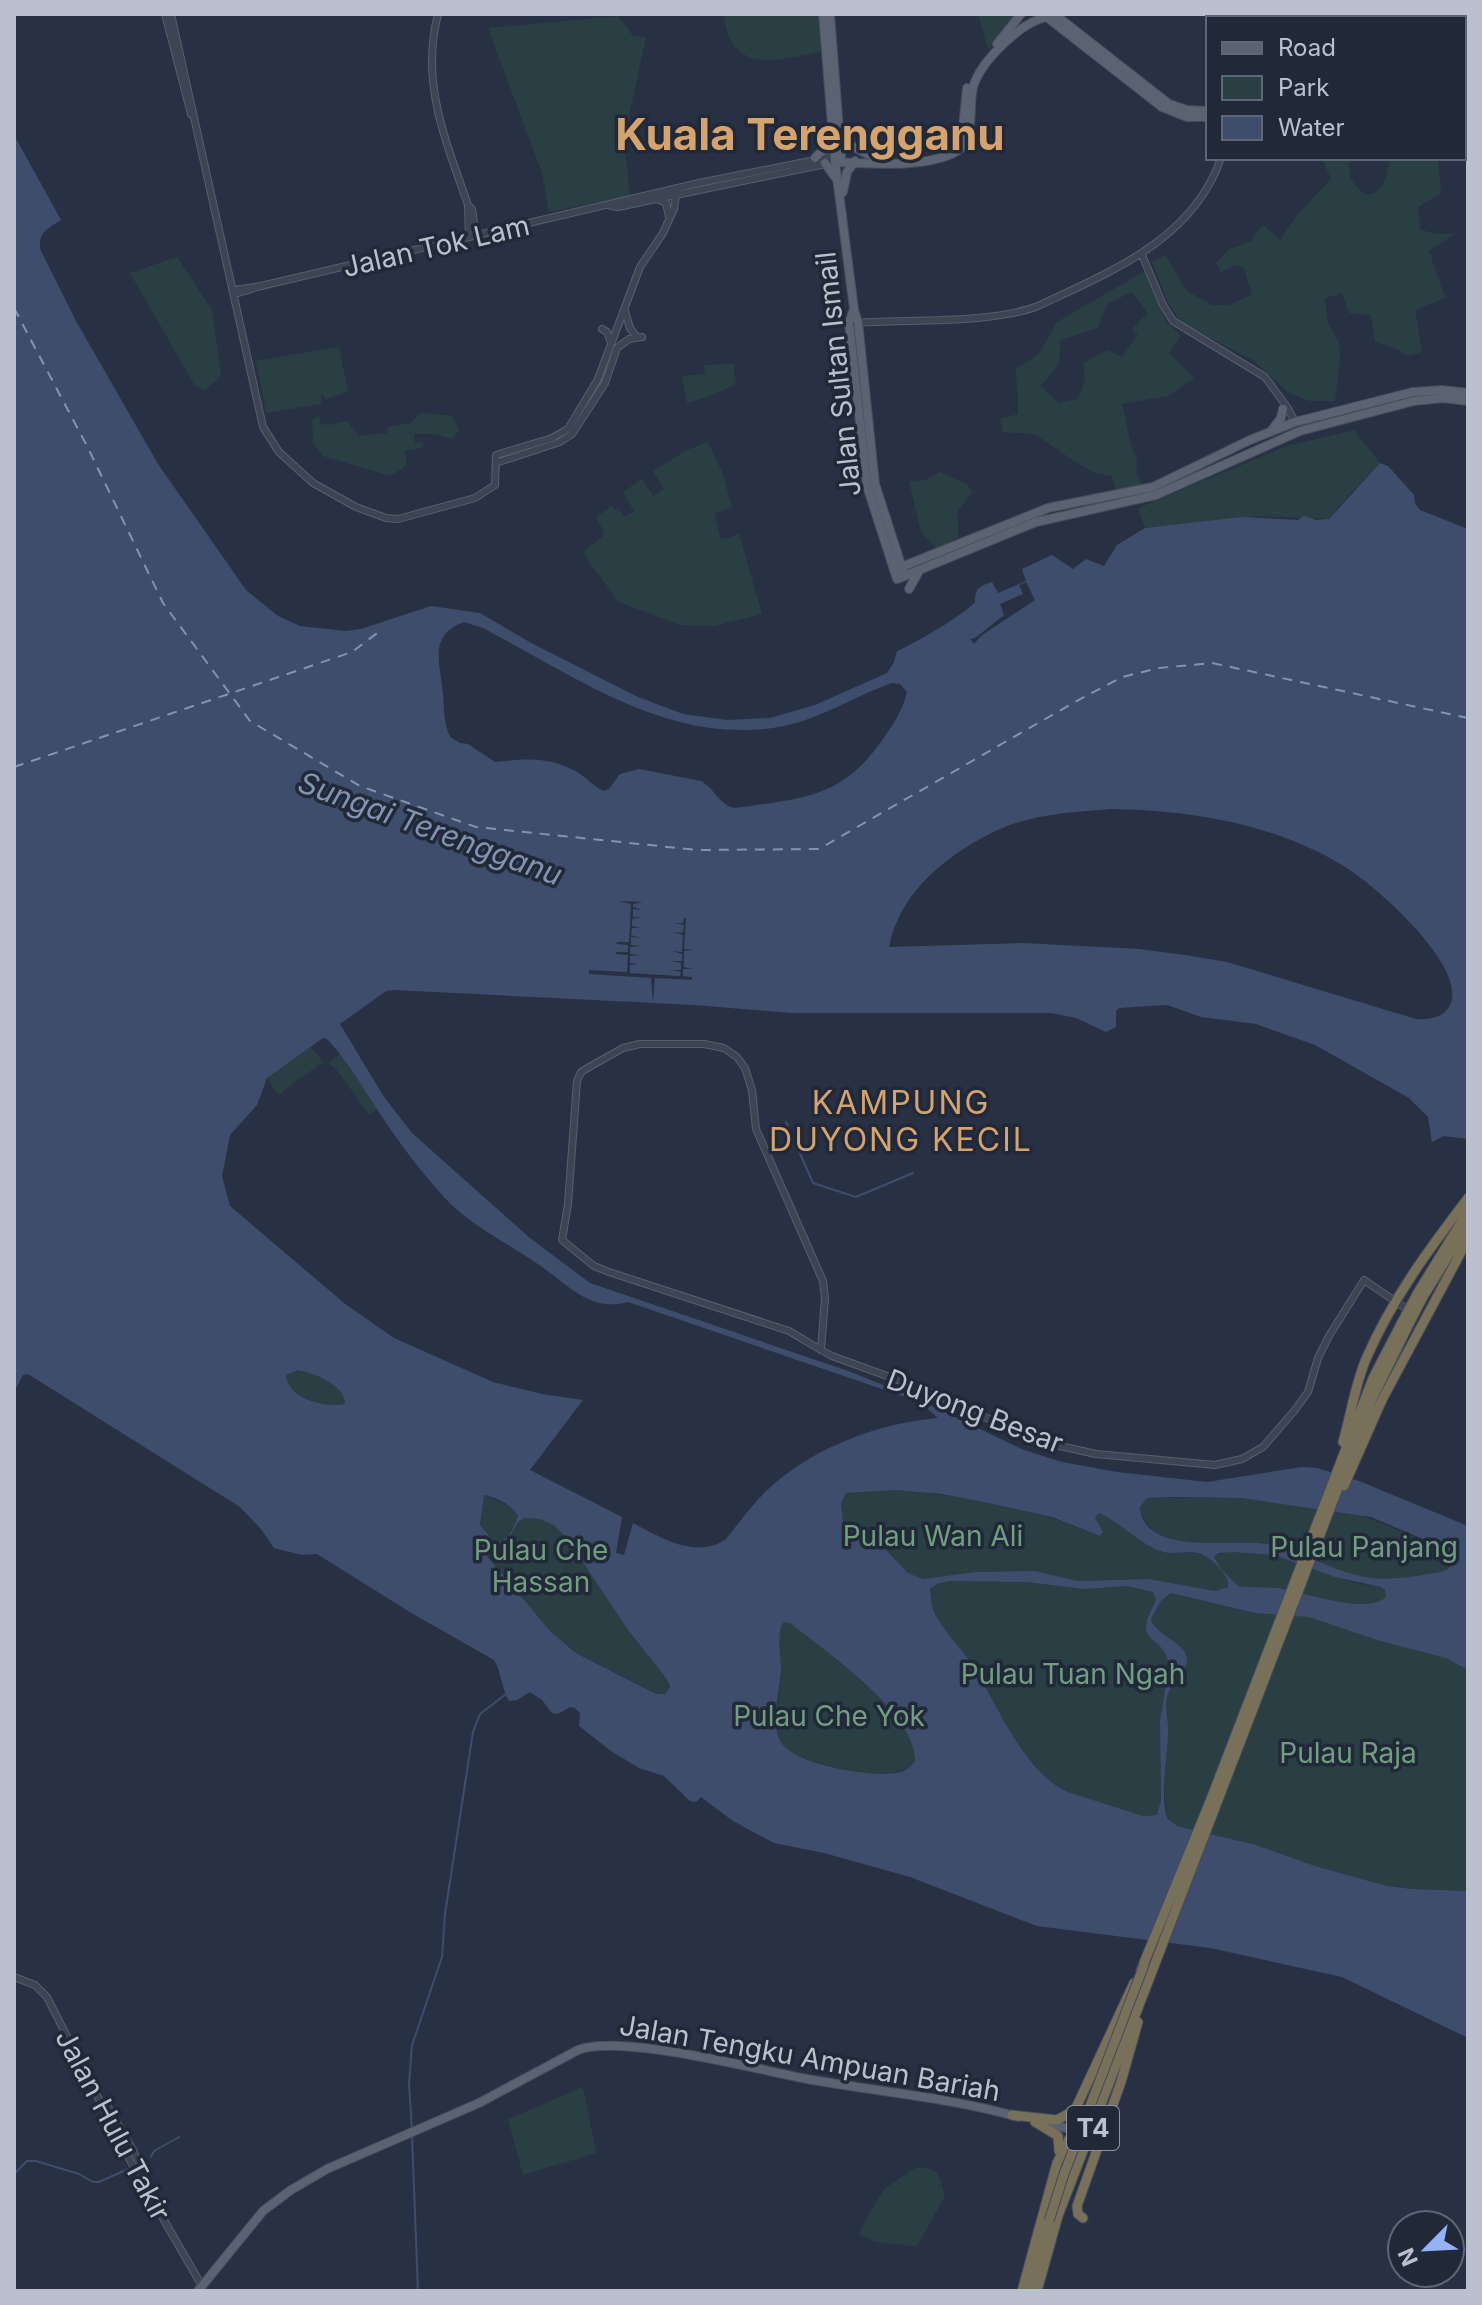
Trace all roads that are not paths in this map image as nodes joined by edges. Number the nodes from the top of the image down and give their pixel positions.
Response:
1 (165, 14) edge
2 (171, 14) edge
3 (438, 14) edge
4 (823, 14) edge
5 (830, 14) edge
6 (1021, 14) edge
7 (1048, 15) edge
8 (1206, 111) edge
9 (1206, 117) edge
10 (837, 136) junction
11 (203, 156) junction
12 (815, 158) junction
13 (837, 158) junction
14 (877, 159) junction
15 (855, 160) junction
16 (1220, 160) edge
17 (825, 163) junction
18 (838, 181) junction
19 (678, 191) junction
20 (655, 199) junction
21 (842, 201) junction
22 (468, 205) junction
23 (611, 206) junction
24 (669, 221) junction
25 (474, 223) junction
26 (486, 233) junction
27 (470, 235) junction
28 (1142, 255) junction
29 (235, 292) junction
30 (625, 311) junction
31 (854, 322) junction
32 (602, 329) dead end
33 (614, 347) junction
34 (1468, 393) edge
35 (1281, 399) junction
36 (1468, 401) edge
37 (1283, 409) junction
38 (1295, 427) junction
39 (1270, 431) junction
40 (897, 552) junction
41 (919, 565) junction
42 (899, 573) junction
43 (909, 589) dead end
44 (1468, 1198) edge
45 (1468, 1211) edge
46 (1468, 1224) edge
47 (1468, 1239) edge
48 (1420, 1296) junction
49 (1395, 1301) junction
50 (1424, 1321) junction
51 (821, 1350) junction
52 (1356, 1434) junction
53 (1279, 1631) junction
54 (1149, 1966) junction
55 (14, 1977) edge
56 (1149, 1980) junction
57 (1111, 2078) junction
58 (1080, 2101) junction
59 (1093, 2112) junction
60 (1012, 2115) junction
61 (1035, 2122) junction
62 (1057, 2163) junction
63 (1054, 2218) junction
64 (1083, 2218) dead end
65 (200, 2289) edge
66 (1022, 2291) edge
67 (1029, 2291) edge
68 (1037, 2291) edge

1 - 11 street
2 - 11 street
3 - 22 street
4 - 10 main road, Jalan Sultan Ismail
5 - 10 main road, Jalan Sultan Ismail
6 - 14 main road
7 - 8 main road
7 - 9 main road
7 - 15 main road
10 - 12 main road
10 - 13 main road, Jalan Sultan Ismail
10 - 14 main road
11 - 29 street
12 - 13 street, Jalan Tok Lam
12 - 19 street, Jalan Tok Lam
13 - 15 main road
13 - 17 street, Jalan Tok Lam
13 - 18 main road, Jalan Sultan Ismail
14 - 15 main road
15 - 21 main road
16 - 28 street
17 - 18 main road
17 - 19 street, Jalan Tok Lam
18 - 21 main road, Jalan Sultan Ismail
19 - 20 street, Jalan Tok Lam
19 - 23 street, Jalan Tok Lam
19 - 24 street
20 - 23 street, Jalan Tok Lam
20 - 24 street
21 - 31 main road, Jalan Sultan Ismail
22 - 25 street
22 - 27 street
23 - 26 street, Jalan Tok Lam
24 - 30 street
25 - 26 street
25 - 27 street
26 - 27 street, Jalan Tok Lam
27 - 29 street, Jalan Tok Lam
28 - 31 street
28 - 35 street
29 - 33 street
30 - 33 street
30 - 33 street
31 - 40 main road, Jalan Sultan Ismail
31 - 42 main road, Jalan Sultan Ismail
32 - 33 street
34 - 38 main road
35 - 37 street
35 - 38 street
36 - 38 main road
37 - 38 street
37 - 39 main road
38 - 39 main road
38 - 41 main road
39 - 41 main road
40 - 41 main road
40 - 42 main road, Jalan Sultan Ismail
41 - 42 main road
41 - 43 main road
44 - 49 highway
45 - 48 highway, T4
46 - 48 highway, T4
47 - 50 highway
48 - 52 highway, T4, bridge
49 - 50 street
49 - 51 street, Duyong Besar
49 - 52 highway
50 - 52 highway
51 - 51 street, Duyong Besar
52 - 53 highway, T4
52 - 53 highway, T4
53 - 54 highway, T4
54 - 56 highway, T4
54 - 58 highway
54 - 63 highway, T4, bridge
55 - 65 street, Jalan Hulu Takir
56 - 57 highway, T4
56 - 64 highway
57 - 59 highway
57 - 63 highway, T4
58 - 59 highway
58 - 60 highway
59 - 61 main road, Jalan Tengku Ampuan Bariah
60 - 61 main road, Jalan Tengku Ampuan Bariah
60 - 65 main road, Jalan Tengku Ampuan Bariah
61 - 62 highway
62 - 63 highway
62 - 66 highway
63 - 67 highway, T4
63 - 68 highway, T4

